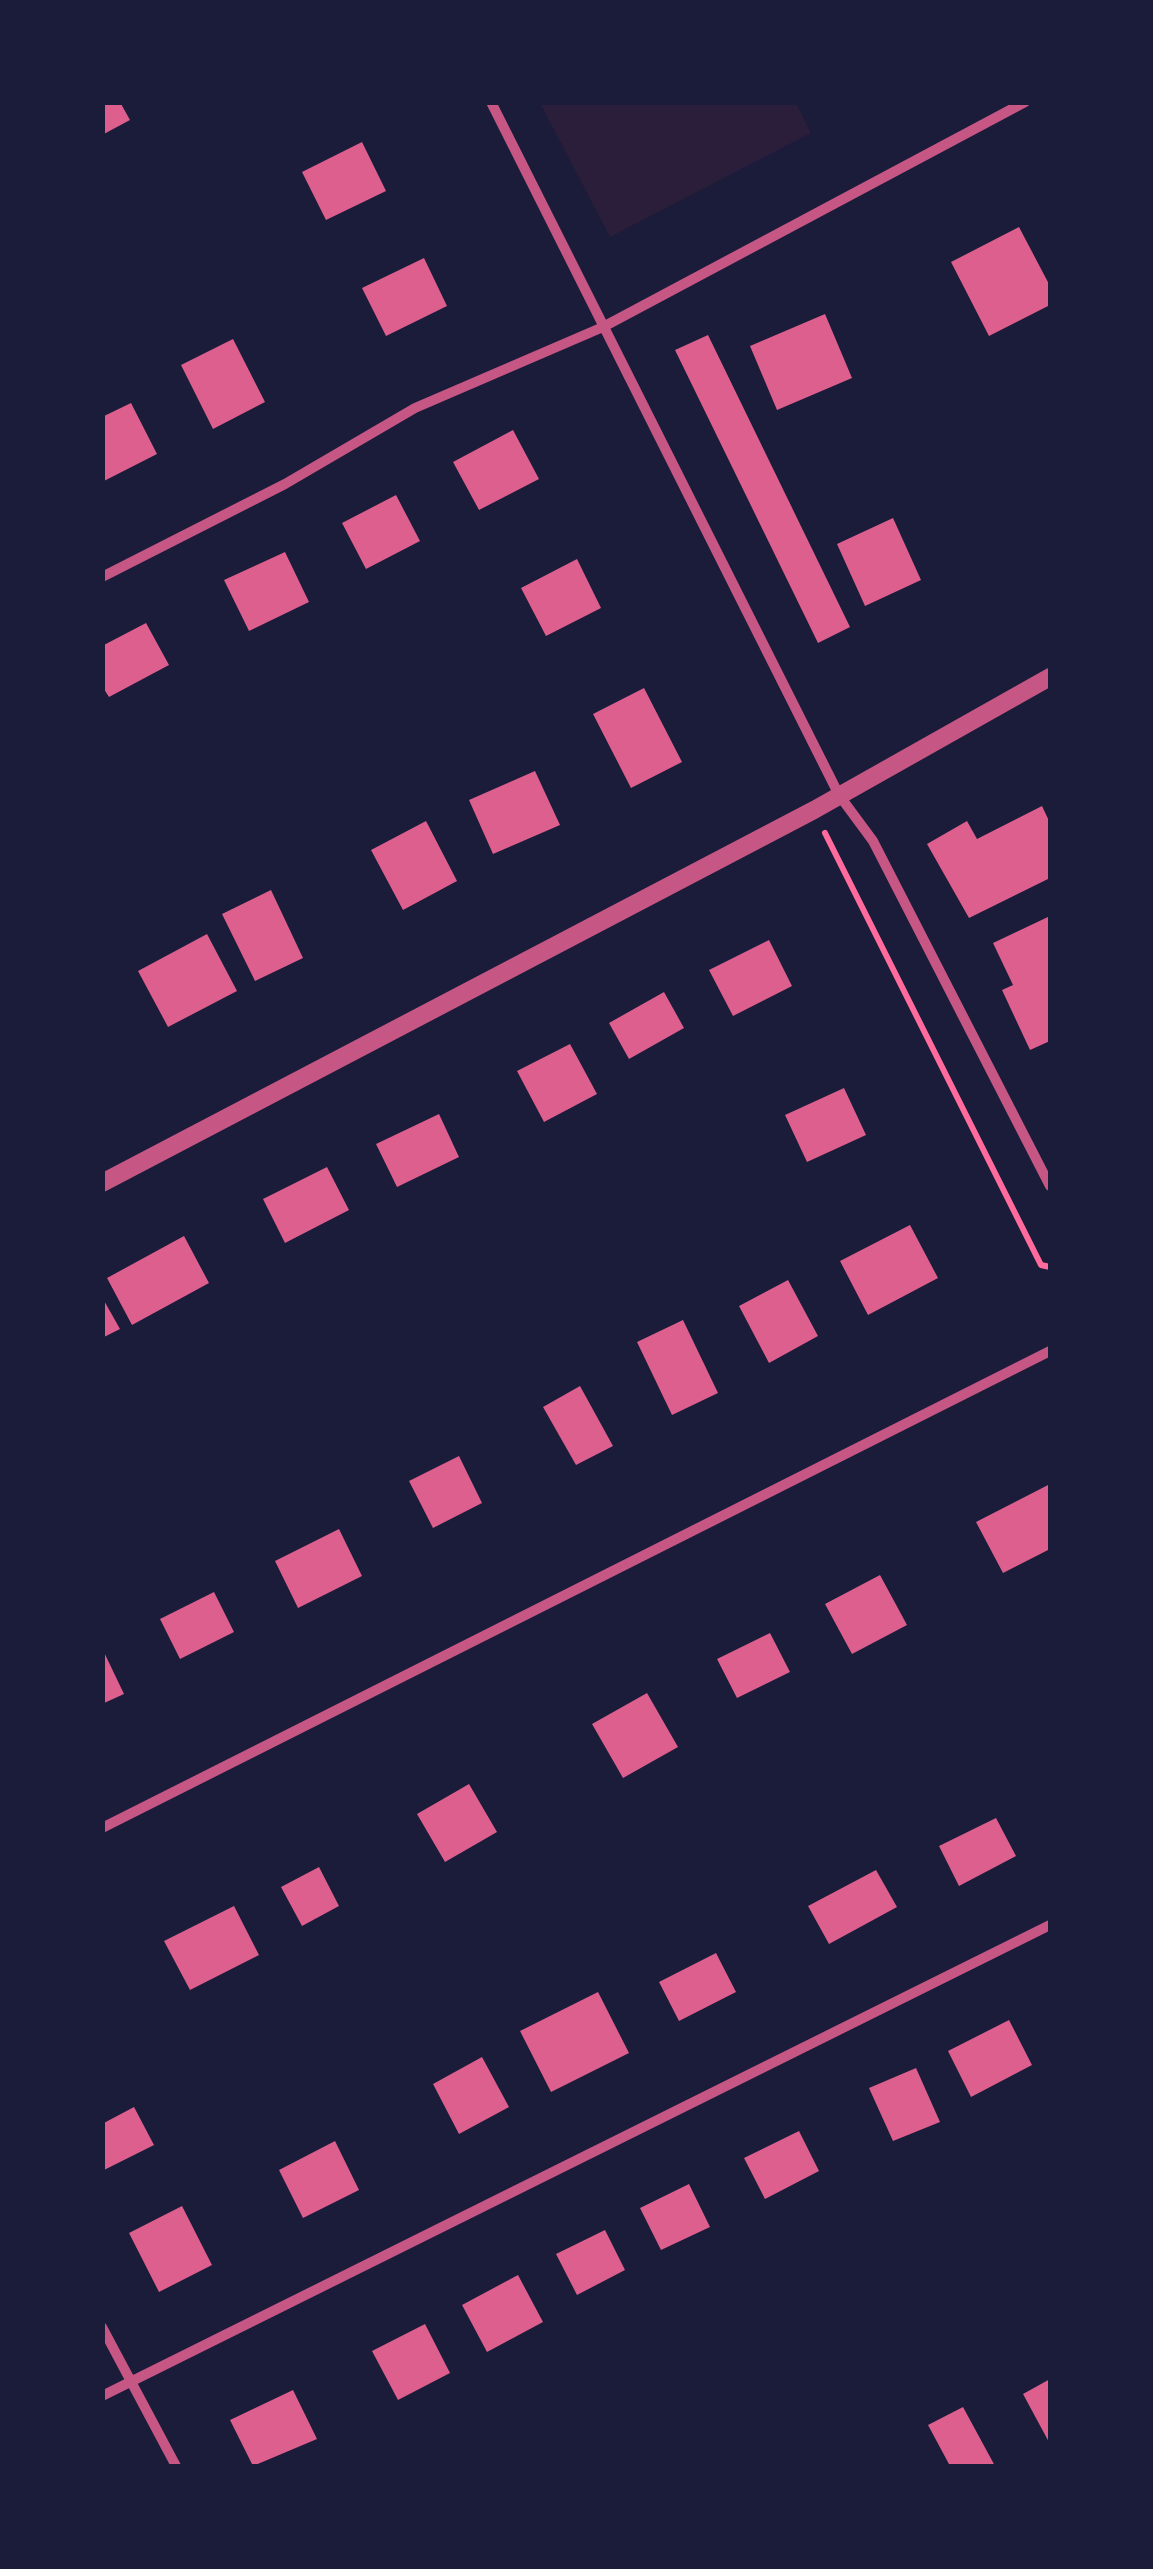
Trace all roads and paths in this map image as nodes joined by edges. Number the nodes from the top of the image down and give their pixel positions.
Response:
1 (491, 102) edge
2 (1025, 102) edge
3 (603, 327) junction
4 (102, 577) edge
5 (1050, 676) edge
6 (839, 795) junction
7 (814, 810) junction
8 (102, 1183) edge
9 (1050, 1186) edge
10 (1050, 1267) edge
11 (1050, 1351) edge
12 (102, 1828) edge
13 (1050, 1925) edge
14 (102, 2328) edge
15 (132, 2381) junction
16 (102, 2396) edge
17 (176, 2466) edge

1 - 3 street
2 - 3 street
3 - 4 street
3 - 6 street
5 - 6 street
6 - 7 street
6 - 9 street
7 - 8 street
7 - 10 path
11 - 12 street
13 - 15 street
14 - 15 street
15 - 16 street
15 - 17 street

